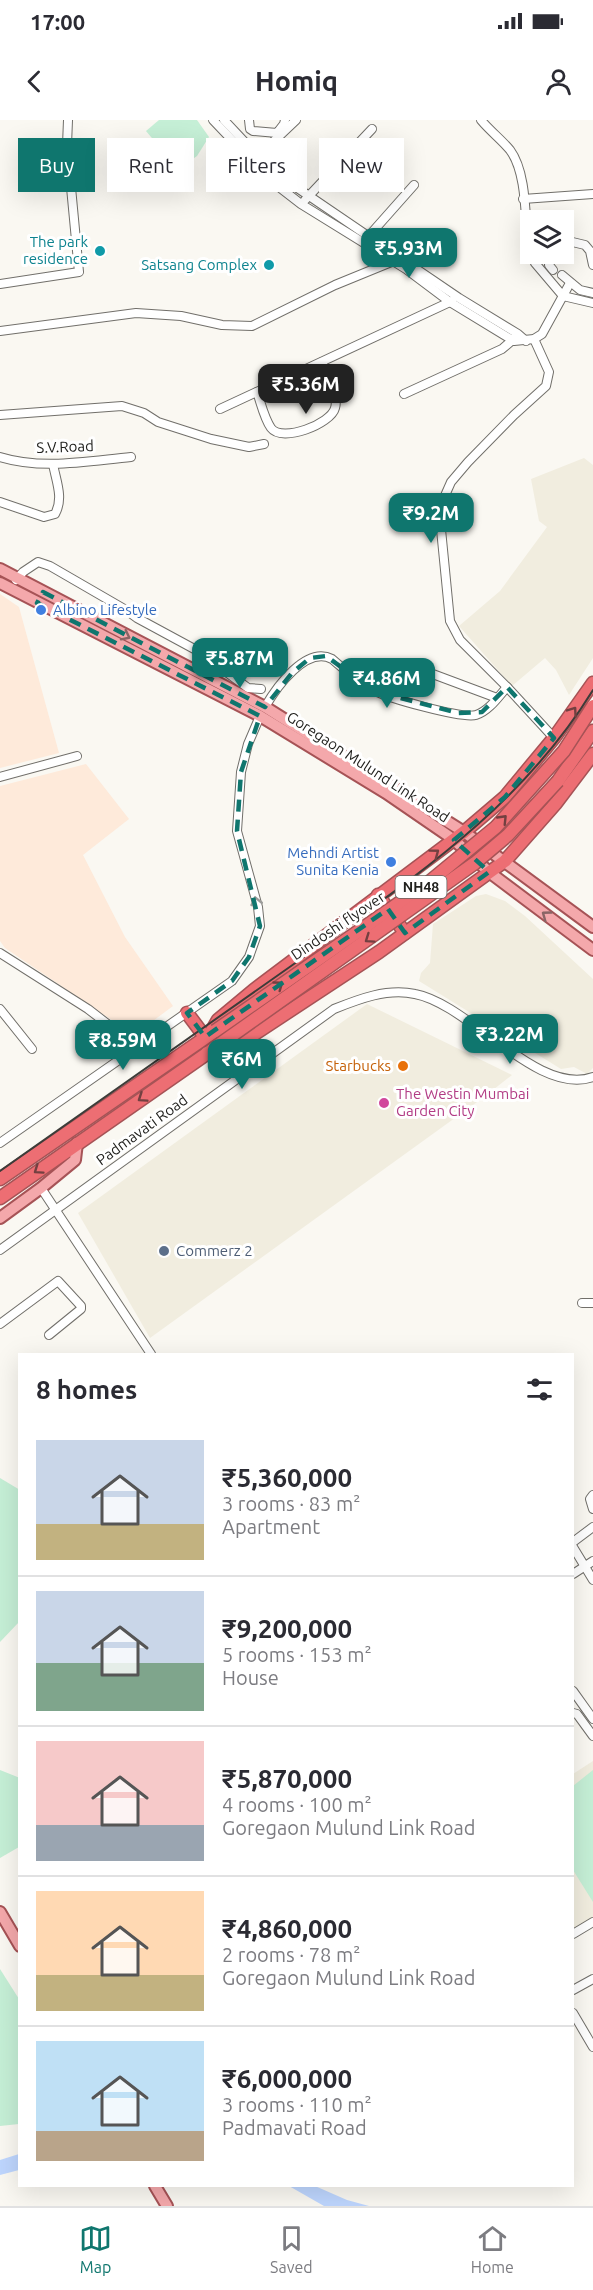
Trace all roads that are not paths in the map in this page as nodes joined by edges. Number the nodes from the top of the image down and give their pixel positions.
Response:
1 (68, 120) edge
2 (224, 120) edge
3 (249, 120) edge
4 (285, 120) edge
5 (296, 120) edge
6 (481, 120) edge
7 (216, 121) edge
8 (372, 129) dead end
9 (234, 138) edge
10 (239, 138) edge
11 (277, 138) edge
12 (414, 185) dead end
13 (286, 192) edge
14 (303, 192) edge
15 (593, 194) edge
16 (309, 196) junction
17 (523, 199) junction
18 (301, 204) junction
19 (525, 210) edge
20 (369, 236) junction
21 (574, 242) edge
22 (363, 243) junction
23 (401, 258) junction
24 (392, 261) junction
25 (536, 264) edge
26 (549, 264) edge
27 (593, 265) edge
28 (553, 270) dead end
29 (562, 275) dead end
30 (570, 283) junction
31 (0, 284) edge
32 (593, 293) edge
33 (563, 296) junction
34 (459, 298) junction
35 (450, 302) junction
36 (593, 303) edge
37 (0, 331) edge
38 (516, 337) junction
39 (530, 340) junction
40 (322, 362) junction
41 (257, 392) junction
42 (404, 394) dead end
43 (220, 409) dead end
44 (0, 415) edge
45 (264, 444) dead end
46 (0, 457) edge
47 (131, 457) dead end
48 (53, 464) junction
49 (0, 502) edge
50 (0, 569) edge
51 (16, 580) junction
52 (0, 583) edge
53 (43, 592) junction
54 (37, 603) junction
55 (414, 667) dead end
56 (593, 683) edge
57 (507, 687) junction
58 (261, 689) dead end
59 (497, 698) junction
60 (593, 706) edge
61 (263, 711) junction
62 (593, 731) edge
63 (554, 738) junction
64 (593, 754) edge
65 (77, 756) dead end
66 (0, 777) edge
67 (459, 836) junction
68 (505, 861) junction
69 (489, 873) junction
70 (378, 895) junction
71 (593, 927) edge
72 (405, 933) junction
73 (593, 950) edge
74 (0, 953) edge
75 (0, 1009) edge
76 (187, 1013) junction
77 (210, 1034) junction
78 (136, 1046) junction
79 (32, 1049) dead end
80 (210, 1051) junction
81 (593, 1077) edge
82 (0, 1143) edge
83 (77, 1143) junction
84 (0, 1179) edge
85 (41, 1188) junction
86 (0, 1198) edge
87 (56, 1210) junction
88 (0, 1218) edge
89 (0, 1250) edge
90 (593, 1302) edge
91 (582, 1303) dead end
92 (0, 1324) edge
93 (49, 1335) dead end
94 (150, 1353) edge
95 (593, 1495) edge
96 (593, 1509) edge
97 (593, 1527) edge
98 (574, 1541) edge
99 (574, 1549) edge
100 (593, 1561) edge
101 (584, 1566) junction
102 (574, 1572) edge
103 (593, 1580) edge
104 (574, 1692) edge
105 (574, 1713) edge
106 (593, 1719) edge
107 (593, 1736) edge
108 (0, 1912) edge
109 (593, 1922) edge
110 (574, 1933) edge
111 (18, 1943) edge
112 (593, 1979) edge
113 (574, 1989) edge
114 (574, 2015) edge
115 (593, 2046) edge
116 (156, 2187) edge
117 (167, 2206) edge

1 - 31 street
2 - 10 street
3 - 4 street
5 - 11 street
6 - 17 street
7 - 9 street
8 - 16 street
12 - 20 street
13 - 18 street
14 - 16 street
15 - 17 street
16 - 18 street
16 - 20 street
17 - 19 street
18 - 22 street
20 - 22 street
20 - 23 street
21 - 27 street
22 - 24 street
23 - 24 street
23 - 34 street
24 - 35 street
24 - 37 street
25 - 33 street
26 - 28 street
29 - 30 street
30 - 32 street
30 - 33 street
33 - 36 street
33 - 39 street
34 - 35 street
34 - 38 street
35 - 38 street
35 - 40 street
38 - 39 street
38 - 42 street
39 - 57 street
40 - 41 street
40 - 41 street
41 - 43 street
44 - 45 street
46 - 48 street, S.V.Road
47 - 48 street, S.V.Road
48 - 49 street
50 - 51 main road, Goregaon Mulund Link Road
51 - 53 main road, Goregaon Mulund Link Road
51 - 58 street
52 - 54 main road, Goregaon Mulund Link Road
53 - 54 main road
53 -> 61 main road, Goregaon Mulund Link Road
54 - 61 main road, Goregaon Mulund Link Road
55 - 59 street
63 -> 56 highway
57 - 59 street
57 - 63 street
59 - 61 street
77 -> 60 highway, Dindoshi flyover / NH48, bridge
61 - 67 main road, Goregaon Mulund Link Road
76 -> 61 street
62 -> 80 highway, Dindoshi flyover / NH48, bridge
63 - 67 highway
64 - 68 highway
65 - 66 street
67 - 68 main road
67 - 69 main road, Goregaon Mulund Link Road
70 -> 67 highway
68 - 69 highway
68 - 71 main road
69 - 72 highway
73 -> 69 main road, Goregaon Mulund Link Road
70 - 72 highway
70 - 77 highway
72 - 80 highway
74 - 78 street
75 - 79 street
76 - 77 highway
76 - 78 street
77 - 84 highway, NH48
78 - 82 street
80 -> 83 highway, NH48
81 - 87 street, Padmavati Road
83 - 85 main road
83 -> 86 highway, NH48
85 - 87 street
85 - 88 main road
87 - 89 street, Padmavati Road
87 - 94 street
90 - 91 street
92 - 93 street
95 - 96 street
97 - 98 street
99 - 101 street
100 - 101 street
101 - 102 street
101 - 103 street
104 - 106 street
105 - 107 street
108 - 111 main road
109 - 110 street
112 - 113 street
114 - 115 street
116 - 117 main road

